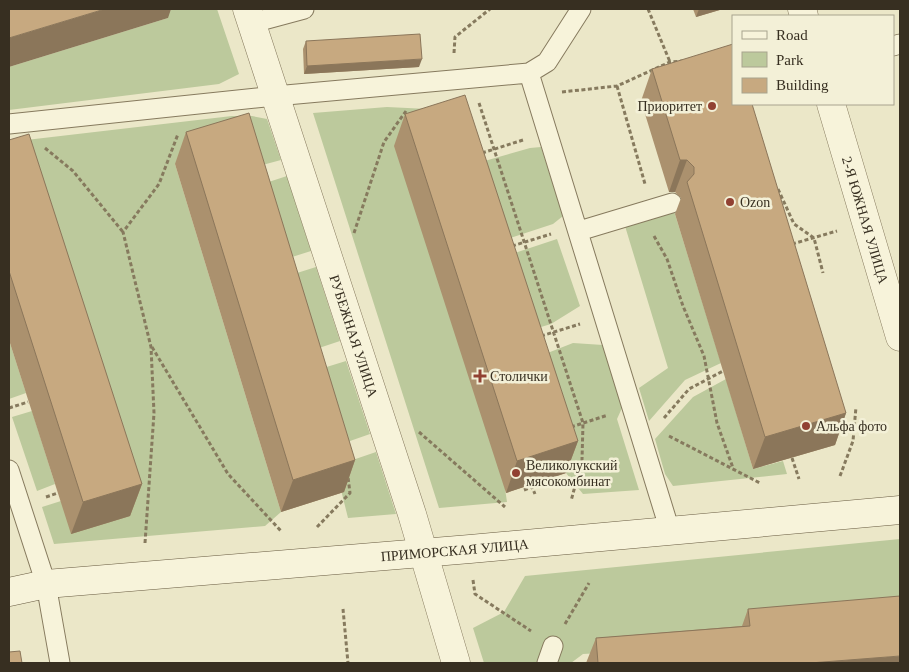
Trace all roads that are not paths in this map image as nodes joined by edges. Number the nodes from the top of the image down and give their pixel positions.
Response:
1 (304, 9) edge
2 (581, 9) edge
3 (249, 16) edge
4 (529, 73) junction
5 (275, 96) junction
6 (831, 105) edge
7 (12, 124) edge
8 (672, 203) dead end
9 (578, 231) junction
10 (900, 337) edge
11 (9, 470) edge
12 (900, 510) edge
13 (670, 531) junction
14 (423, 553) junction
15 (46, 584) junction
16 (9, 592) edge
17 (60, 663) edge
18 (456, 663) edge

1 - 3 lane
2 - 4 lane
3 - 5 street, РУБЕЖНАЯ УЛИЦА
4 - 5 lane
4 - 9 lane
5 - 7 lane
5 - 14 street, РУБЕЖНАЯ УЛИЦА
6 - 10 street, 2-Я ЮЖНАЯ УЛИЦА
8 - 9 lane
9 - 13 lane
11 - 15 lane
12 - 13 street, ПРИМОРСКАЯ УЛИЦА
13 - 14 street, ПРИМОРСКАЯ УЛИЦА
14 - 15 street, ПРИМОРСКАЯ УЛИЦА
14 - 18 street, РУБЕЖНАЯ УЛИЦА
15 - 16 street, ПРИМОРСКАЯ УЛИЦА
15 - 17 lane

